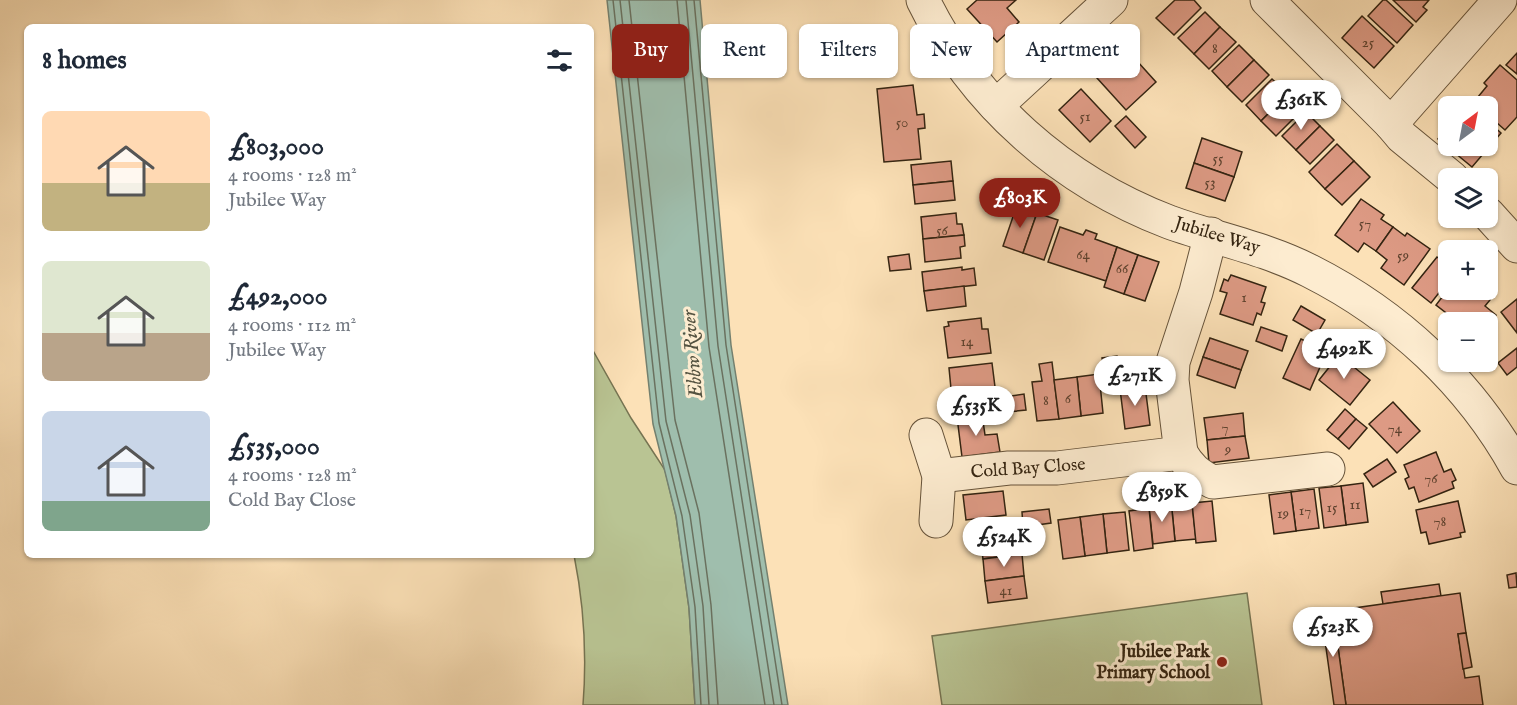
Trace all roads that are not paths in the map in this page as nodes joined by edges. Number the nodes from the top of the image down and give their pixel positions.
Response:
1 (923, 0) edge
2 (1111, 0) edge
3 (1267, 0) edge
4 (1500, 0) edge
5 (996, 106) junction
6 (1391, 124) junction
7 (1440, 168) edge
8 (1498, 225) edge
9 (1211, 234) junction
10 (1517, 246) edge
11 (927, 435) dead end
12 (1181, 453) junction
13 (1517, 468) edge
14 (1328, 469) dead end
15 (939, 476) junction
16 (936, 521) dead end

1 - 5 street, Jubilee Way
2 - 5 street
3 - 6 street
4 - 6 street
5 - 9 street, Jubilee Way
6 - 7 street
8 - 10 street
9 - 12 street
9 - 13 street, Jubilee Way
11 - 15 street
12 - 14 street
12 - 15 street, Cold Bay Close
15 - 16 street

